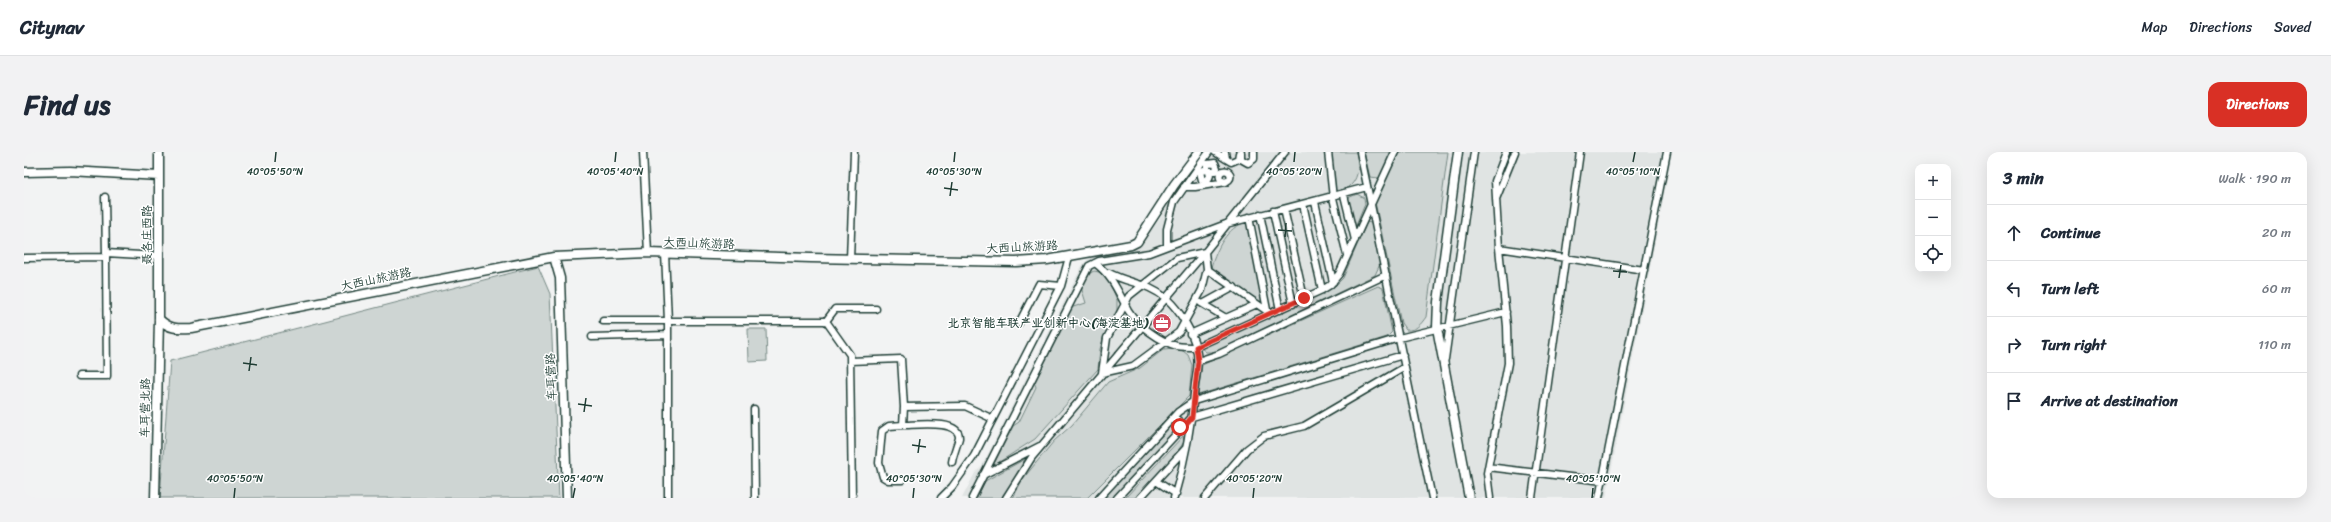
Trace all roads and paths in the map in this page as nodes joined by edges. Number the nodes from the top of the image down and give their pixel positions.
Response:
1 (159, 152) edge
2 (643, 152) edge
3 (854, 152) edge
4 (1199, 152) edge
5 (1209, 152) edge
6 (1215, 152) edge
7 (1225, 152) edge
8 (1254, 152) edge
9 (1286, 152) edge
10 (1328, 152) edge
11 (1360, 152) edge
12 (1395, 152) edge
13 (1458, 152) edge
14 (1474, 152) edge
15 (1506, 152) edge
16 (1515, 152) edge
17 (1580, 152) edge
18 (1666, 152) edge
19 (1240, 153) edge
20 (1226, 159) junction
21 (24, 172) edge
22 (1209, 172) dead end
23 (1194, 173) junction
24 (159, 176) junction
25 (1226, 182) dead end
26 (1184, 187) junction
27 (1368, 187) junction
28 (1344, 195) junction
29 (105, 197) dead end
30 (1333, 198) junction
31 (1495, 200) junction
32 (1315, 202) junction
33 (1372, 203) junction
34 (1303, 204) junction
35 (1284, 209) junction
36 (1273, 211) junction
37 (1260, 214) junction
38 (1249, 217) junction
39 (1226, 224) junction
40 (1355, 240) junction
41 (1167, 246) junction
42 (1499, 248) junction
43 (1205, 252) junction
44 (648, 253) junction
45 (665, 253) junction
46 (106, 255) junction
47 (1347, 255) junction
48 (158, 256) junction
49 (1069, 256) junction
50 (554, 257) junction
51 (1565, 257) junction
52 (24, 258) edge
53 (850, 259) junction
54 (1094, 263) junction
55 (1207, 269) junction
56 (1644, 270) junction
57 (1105, 271) junction
58 (1386, 275) junction
59 (1333, 282) junction
60 (1144, 284) junction
61 (1061, 286) junction
62 (1234, 287) junction
63 (1322, 290) junction
64 (1247, 296) junction
65 (1166, 298) junction
66 (1304, 298) junction
67 (1196, 301) junction
68 (1126, 304) junction
69 (1203, 304) junction
70 (1257, 304) junction
71 (1292, 304) junction
72 (876, 309) dead end
73 (1243, 310) junction
74 (1280, 310) junction
75 (1506, 312) junction
76 (1267, 313) junction
77 (1226, 318) junction
78 (159, 319) junction
79 (668, 321) junction
80 (826, 321) junction
81 (603, 322) dead end
82 (1019, 323) dead end
83 (1184, 323) junction
84 (1450, 325) junction
85 (1143, 326) junction
86 (1437, 328) junction
87 (1190, 334) junction
88 (668, 335) junction
89 (592, 337) dead end
90 (1399, 338) junction
91 (1166, 341) junction
92 (1196, 347) junction
93 (1403, 355) junction
94 (850, 361) junction
95 (1198, 361) junction
96 (1444, 362) junction
97 (1405, 367) junction
98 (1102, 373) junction
99 (79, 376) dead end
100 (1194, 401) junction
101 (904, 407) junction
102 (754, 409) dead end
103 (1192, 417) junction
104 (993, 419) junction
105 (1171, 420) junction
106 (904, 425) junction
107 (1179, 432) junction
108 (1043, 444) junction
109 (1187, 447) junction
110 (952, 462) dead end
111 (1488, 467) junction
112 (1536, 472) junction
113 (983, 475) junction
114 (902, 480) dead end
115 (1156, 481) junction
116 (1602, 481) junction
117 (952, 487) junction
118 (1175, 496) edge
119 (155, 498) edge
120 (567, 498) edge
121 (668, 498) edge
122 (755, 498) edge
123 (852, 498) edge
124 (941, 498) edge
125 (950, 498) edge
126 (972, 498) edge
127 (1006, 498) edge
128 (1099, 498) edge
129 (1117, 498) edge
130 (1140, 498) edge
131 (1205, 498) edge
132 (1432, 498) edge
133 (1469, 498) edge
134 (1490, 498) edge
135 (1532, 498) edge
136 (1599, 498) edge

1 - 24 street, 聂各庄西路
2 - 44 street
3 - 53 street
4 - 49 street, 大西山旅游路
5 - 23 street
6 - 20 street
7 - 20 street
8 - 19 street
9 - 39 street
10 - 30 street
11 - 27 street
12 - 33 street
13 - 86 street
14 - 84 street
15 - 31 street
16 - 31 street
17 - 51 street
18 - 56 street
19 - 20 street
21 - 24 street
22 - 23 street
23 - 26 street
24 - 48 street, 聂各庄西路
25 - 26 street
26 - 41 street
27 - 28 street
27 - 33 street
28 - 30 street
28 - 40 street
29 - 46 street
30 - 32 street
30 - 47 street
31 - 42 street
32 - 34 street
32 - 59 street
33 - 40 street
33 - 58 street
34 - 35 street
34 - 63 street
35 - 36 street
35 - 66 street
36 - 37 street
36 - 71 street
37 - 38 street
37 - 74 street
38 - 39 street
38 - 76 street
39 - 41 street
39 - 43 street
40 - 47 street
41 - 54 street
42 - 51 street
42 - 75 street
43 - 55 street
43 - 60 street
43 - 65 street
44 - 45 street, 大西山旅游路
44 - 50 street, 大西山旅游路
45 - 53 street, 大西山旅游路
45 - 79 street
46 - 48 street
46 - 52 street
46 - 99 street
47 - 59 street
48 - 78 street, 聂各庄西路
49 - 53 street, 大西山旅游路
49 - 61 street
50 - 78 street, 大西山旅游路
50 - 120 street, 车耳营路
51 - 56 street
51 - 112 street
54 - 57 street
54 - 113 street
55 - 62 street
55 - 67 street
56 - 116 street
57 - 60 street
57 - 68 street
58 - 90 street
58 - 95 street
59 - 63 street
60 - 65 street
60 - 68 street
61 - 82 street
61 - 104 street
62 - 64 street
62 - 69 street
63 - 66 street
64 - 70 street
64 - 73 street
65 - 83 street
65 - 85 street
66 - 71 street
67 - 69 street
67 - 83 street
68 - 85 street
68 - 98 street
69 - 77 street
70 - 73 street
70 - 76 street
71 - 74 street
72 - 80 street
73 - 77 street
74 - 76 street
75 - 84 street
75 - 111 street
76 - 92 street
77 - 87 street
78 - 119 street, 车耳营北路
79 - 80 street
79 - 81 street
79 - 88 street
80 - 94 street
83 - 87 street
83 - 91 street
84 - 86 street
84 - 96 street
85 - 91 street
85 - 98 street
86 - 90 street
86 - 96 street
87 - 92 street
88 - 89 street
88 - 121 street
90 - 93 street
90 - 100 street
91 - 92 street
91 - 98 street
92 - 95 street
93 - 97 street
93 - 103 street
94 - 101 street
94 - 123 street
95 - 100 street
96 - 133 street
97 - 131 street
97 - 132 street
98 - 108 street
100 - 103 street
100 - 105 street
101 - 104 street
101 - 106 street
102 - 122 street
103 - 107 street
103 - 109 street
104 - 117 street
105 - 107 street
105 - 128 street
106 - 110 street
106 - 114 street
107 - 129 street
108 - 113 street
108 - 127 street
109 - 115 street
109 - 118 street
111 - 112 street
111 - 134 street
112 - 116 street
112 - 135 street
113 - 126 street
115 - 118 street
115 - 130 street
116 - 136 street
117 - 124 street
117 - 125 street

